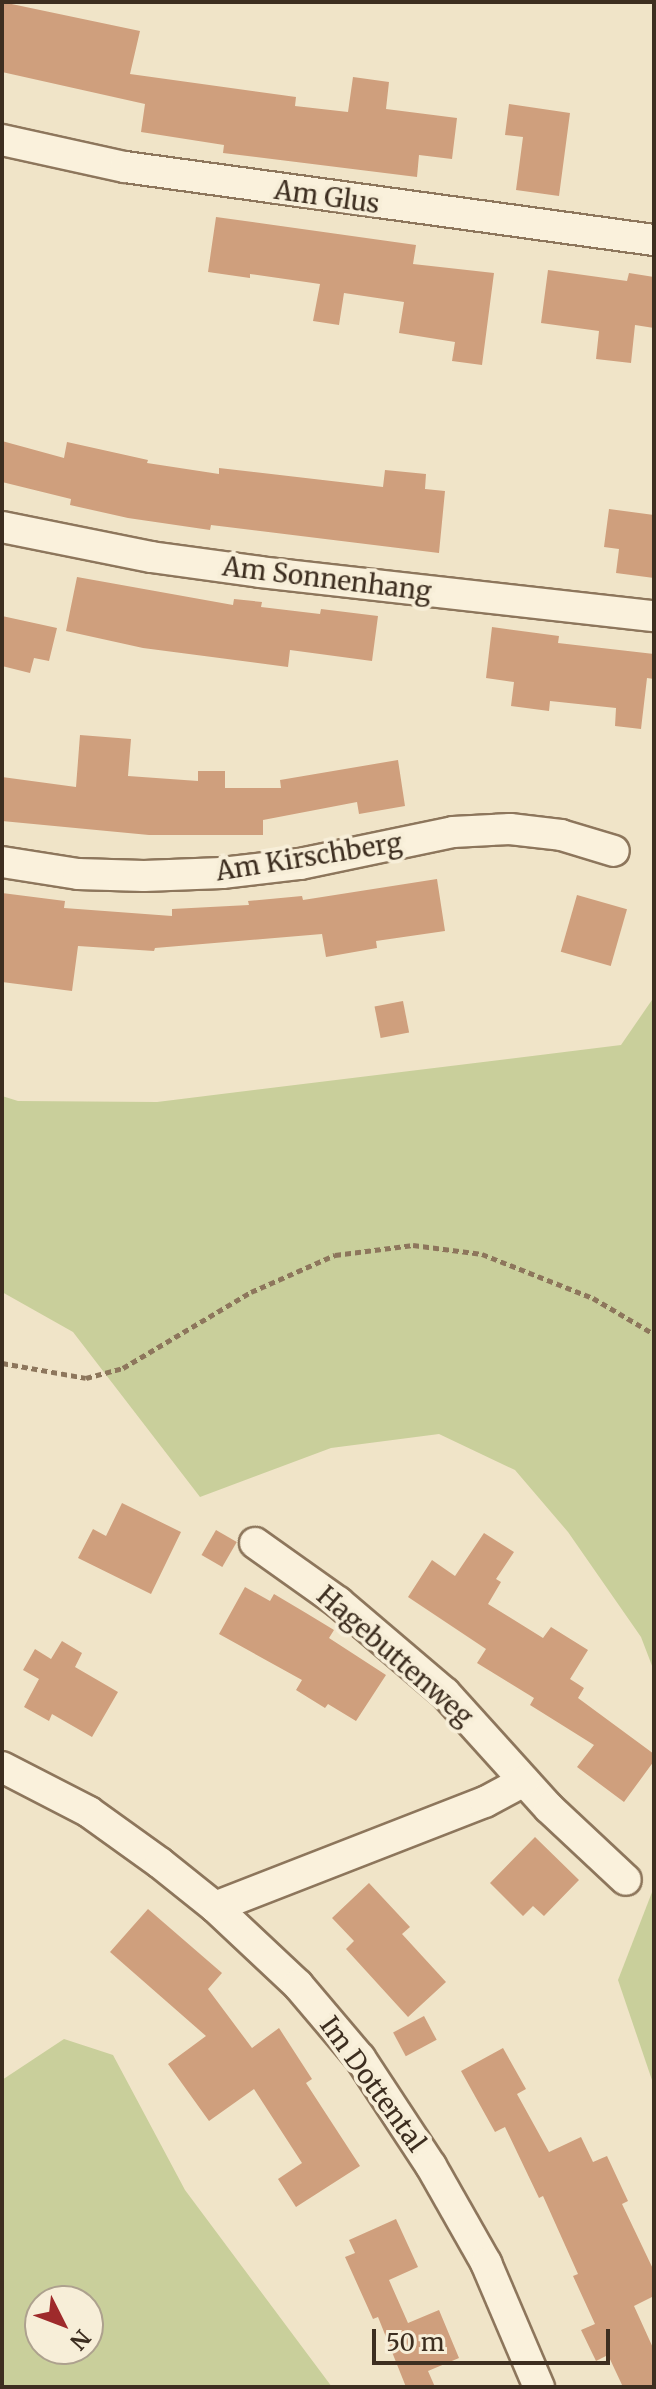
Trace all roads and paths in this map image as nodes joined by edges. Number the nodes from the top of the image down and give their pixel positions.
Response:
1 (2, 140) edge
2 (654, 240) edge
3 (2, 527) edge
4 (654, 616) edge
5 (614, 851) dead end
6 (2, 862) edge
7 (654, 1334) edge
8 (2, 1363) edge
9 (255, 1543) dead end
10 (2, 1767) edge
11 (524, 1781) junction
12 (626, 1880) dead end
13 (215, 1907) junction
14 (539, 2387) edge

1 - 2 street, Am Glus
3 - 4 street, Am Sonnenhang
5 - 6 street, Am Kirschberg
7 - 8 path
9 - 11 street, Hagebuttenweg
10 - 13 street, Im Dottental
11 - 12 street, Hagebuttenweg
11 - 13 street
13 - 14 street, Im Dottental

